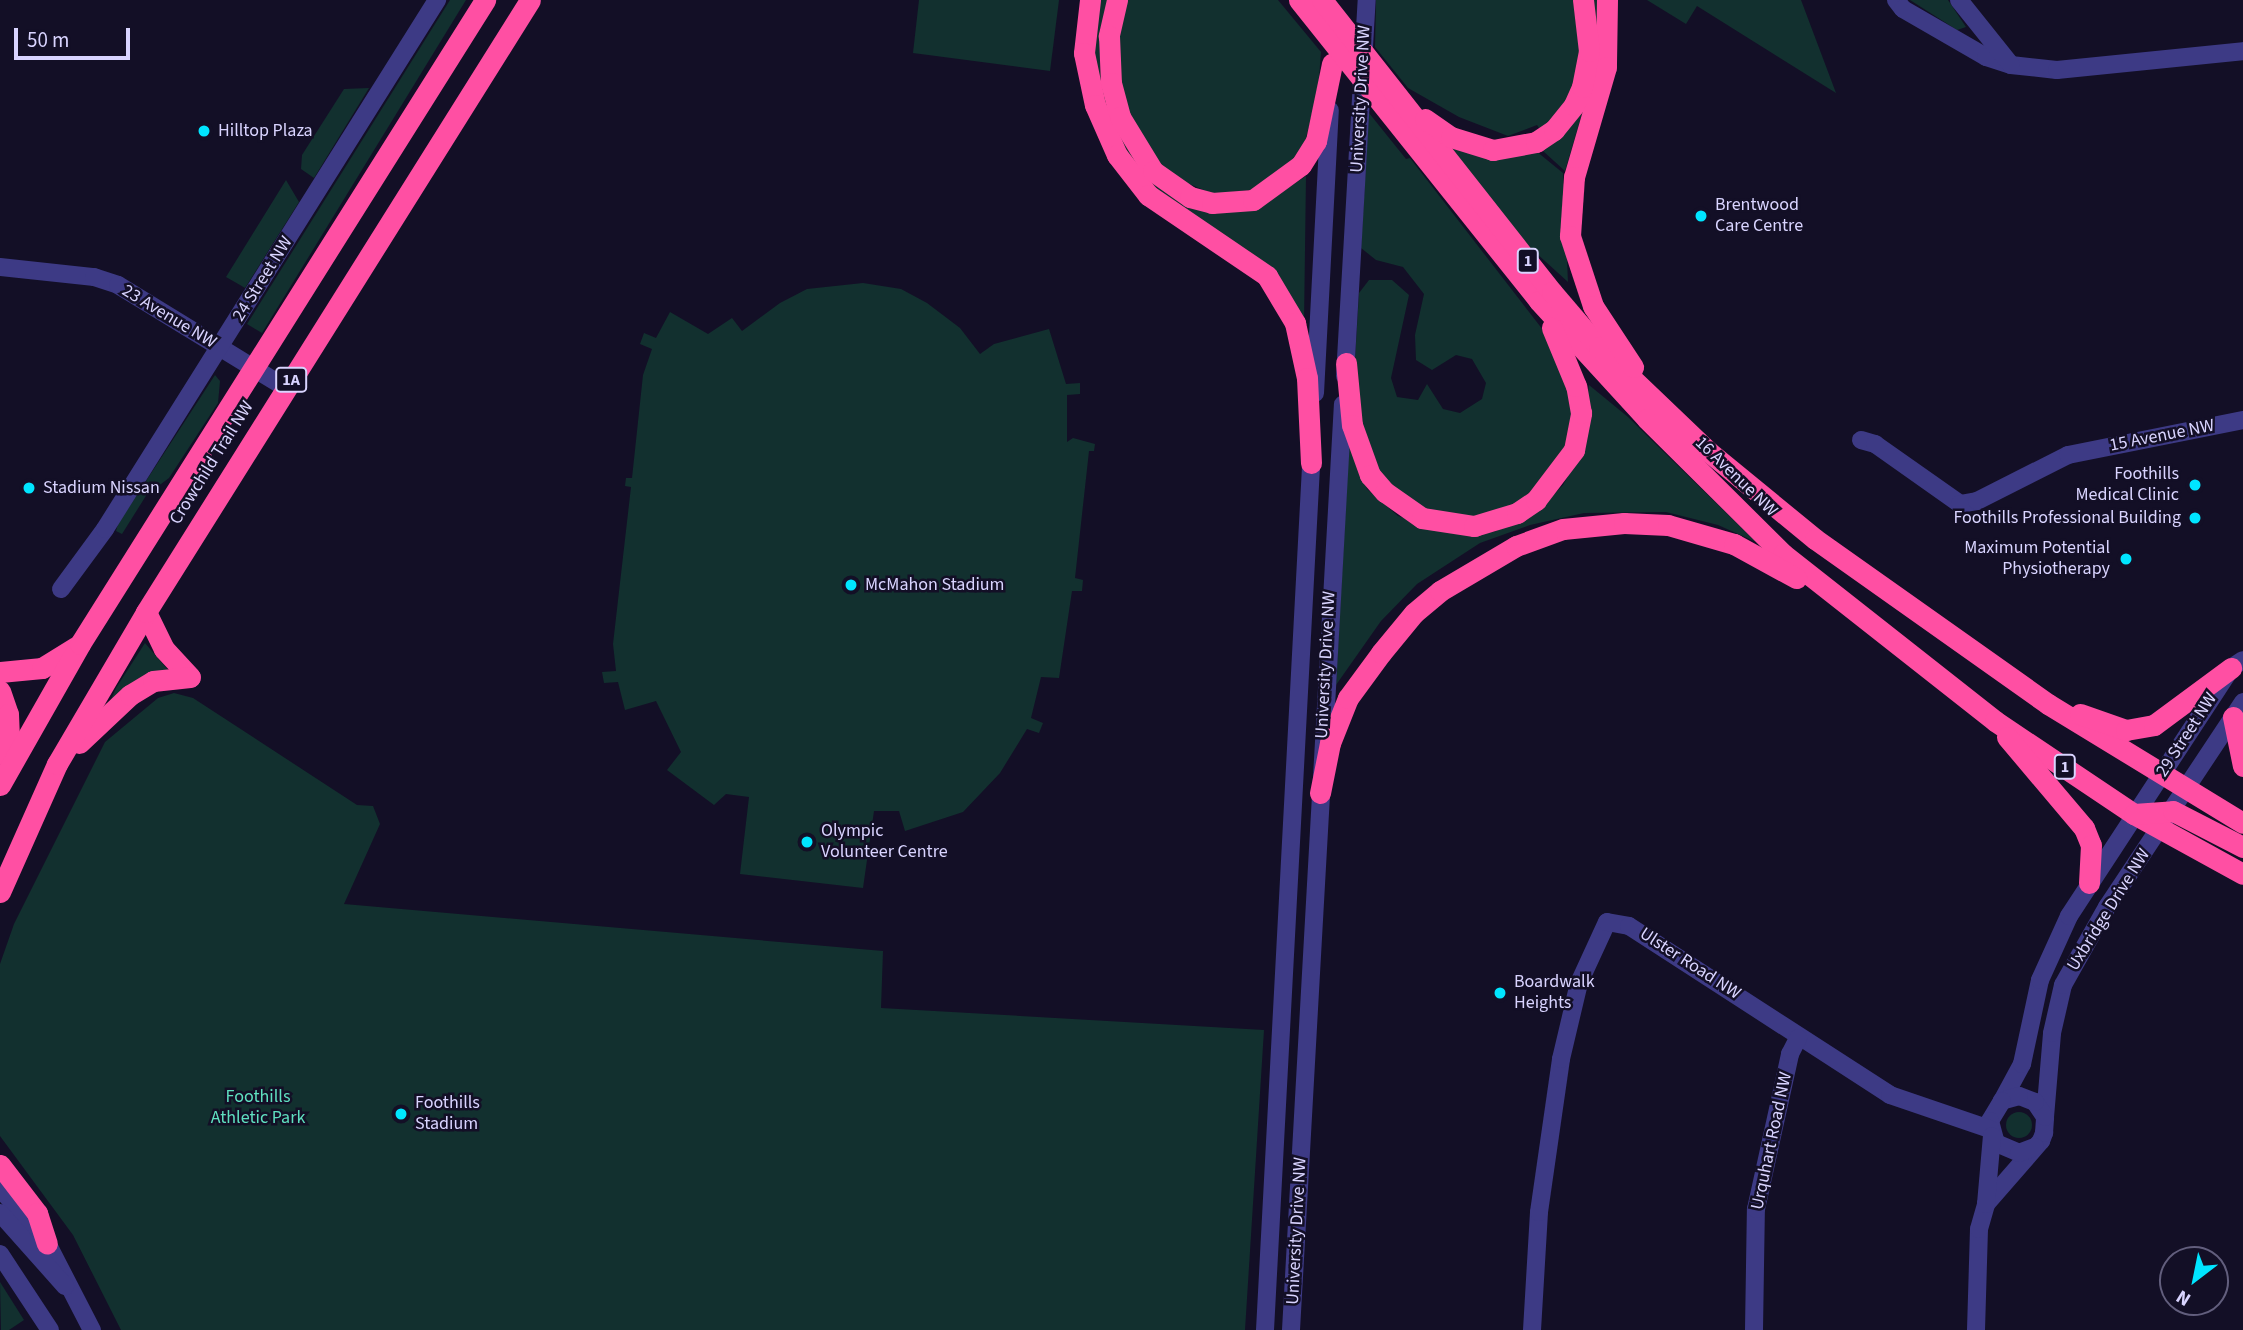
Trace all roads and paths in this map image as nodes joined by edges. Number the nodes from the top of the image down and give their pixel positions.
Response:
1 (437, 0) edge
2 (485, 0) edge
3 (530, 0) edge
4 (1090, 0) edge
5 (1117, 0) edge
6 (1299, 0) edge
7 (1322, 0) edge
8 (1336, 0) edge
9 (1367, 0) edge
10 (1583, 0) edge
11 (1607, 0) edge
12 (1896, 0) edge
13 (1959, 0) edge
14 (2243, 51) edge
15 (1332, 64) junction
16 (2011, 65) junction
17 (1406, 107) junction
18 (0, 267) edge
19 (1539, 301) junction
20 (219, 347) junction
21 (1346, 363) junction
22 (255, 369) junction
23 (286, 388) junction
24 (1660, 406) junction
25 (2243, 420) edge
26 (1861, 440) dead end
27 (1311, 463) junction
28 (61, 589) dead end
29 (1826, 592) junction
30 (146, 612) junction
31 (80, 644) junction
32 (2237, 664) edge
33 (0, 672) edge
34 (0, 691) edge
35 (2048, 704) junction
36 (2238, 710) edge
37 (1995, 721) junction
38 (57, 764) junction
39 (10, 765) junction
40 (2243, 766) edge
41 (2161, 776) junction
42 (0, 785) edge
43 (2186, 791) junction
44 (1320, 793) junction
45 (2173, 811) junction
46 (2134, 814) junction
47 (2243, 823) edge
48 (2160, 830) junction
49 (2243, 847) edge
50 (2243, 874) edge
51 (2089, 883) junction
52 (0, 892) edge
53 (1798, 1038) junction
54 (2002, 1101) junction
55 (2045, 1116) junction
56 (1991, 1132) junction
57 (2035, 1147) junction
58 (0, 1165) edge
59 (0, 1188) edge
60 (1986, 1204) junction
61 (0, 1213) edge
62 (47, 1243) junction
63 (0, 1254) edge
64 (73, 1292) junction
65 (50, 1330) edge
66 (92, 1330) edge
67 (1265, 1330) edge
68 (1291, 1330) edge
69 (1532, 1330) edge
70 (1754, 1330) edge
71 (1976, 1330) edge

1 - 20 street, 24 Street NW
2 - 22 highway, Crowchild Trail NW / 1A
3 - 23 highway, Crowchild Trail NW / 1A
4 - 27 highway
5 - 15 highway
6 - 19 highway, 16 Avenue NW / 1
7 - 17 highway, 16 Avenue NW / 1
8 - 15 street, University Drive NW
9 - 21 street, University Drive NW
10 - 17 highway
11 - 24 highway
12 - 16 street
13 - 16 street
14 - 16 street
15 - 27 street, University Drive NW
17 - 24 highway, 16 Avenue NW / 1
18 - 20 street, 23 Avenue NW
19 - 21 highway
19 - 29 highway, 16 Avenue NW / 1
20 - 22 street, 23 Avenue NW
20 - 28 street, 24 Street NW
21 - 44 street, University Drive NW
22 - 23 street, 23 Avenue NW
22 - 31 highway, Crowchild Trail NW / 1A
23 - 30 highway, Crowchild Trail NW / 1A
24 - 35 highway, 16 Avenue NW / 1
25 - 26 street, 15 Avenue NW
27 - 67 street, University Drive NW
29 - 37 highway, 16 Avenue NW / 1
29 - 44 highway
30 - 38 highway, Crowchild Trail NW / 1A
30 - 38 highway
31 - 33 highway
31 - 39 highway, Crowchild Trail NW / 1A
32 - 35 highway
32 - 41 street, 29 Street NW
34 - 39 highway
35 - 41 highway, 16 Avenue NW / 1
36 - 40 highway
36 - 43 street, 29 Street NW
37 - 46 highway, 16 Avenue NW / 1
37 - 51 highway
38 - 52 highway, Crowchild Trail NW / 1A
39 - 42 highway, Crowchild Trail NW / 1A
41 - 43 highway, 16 Avenue NW / 1
41 - 46 street, 29 Street NW
43 - 45 street, 29 Street NW
43 - 47 highway, 16 Avenue NW / 1
44 - 68 street, University Drive NW
45 - 46 highway
45 - 48 street, 29 Street NW
45 - 49 highway
46 - 48 highway, 16 Avenue NW / 1
46 - 51 street, Uxbridge Drive NW
48 - 50 highway, 16 Avenue NW / 1
48 - 55 street, Uxbridge Drive NW
51 - 54 street, Uxbridge Drive NW
53 - 56 street, Ulster Road NW
53 - 69 street, Ulster Road NW
53 - 70 street, Urquhart Road NW
54 - 55 street
54 - 56 street
55 - 57 street
56 - 57 street
56 - 60 street
57 - 60 street
58 - 62 highway
59 - 62 street
60 - 71 street
61 - 64 street
62 - 64 street
63 - 65 street
64 - 66 street

